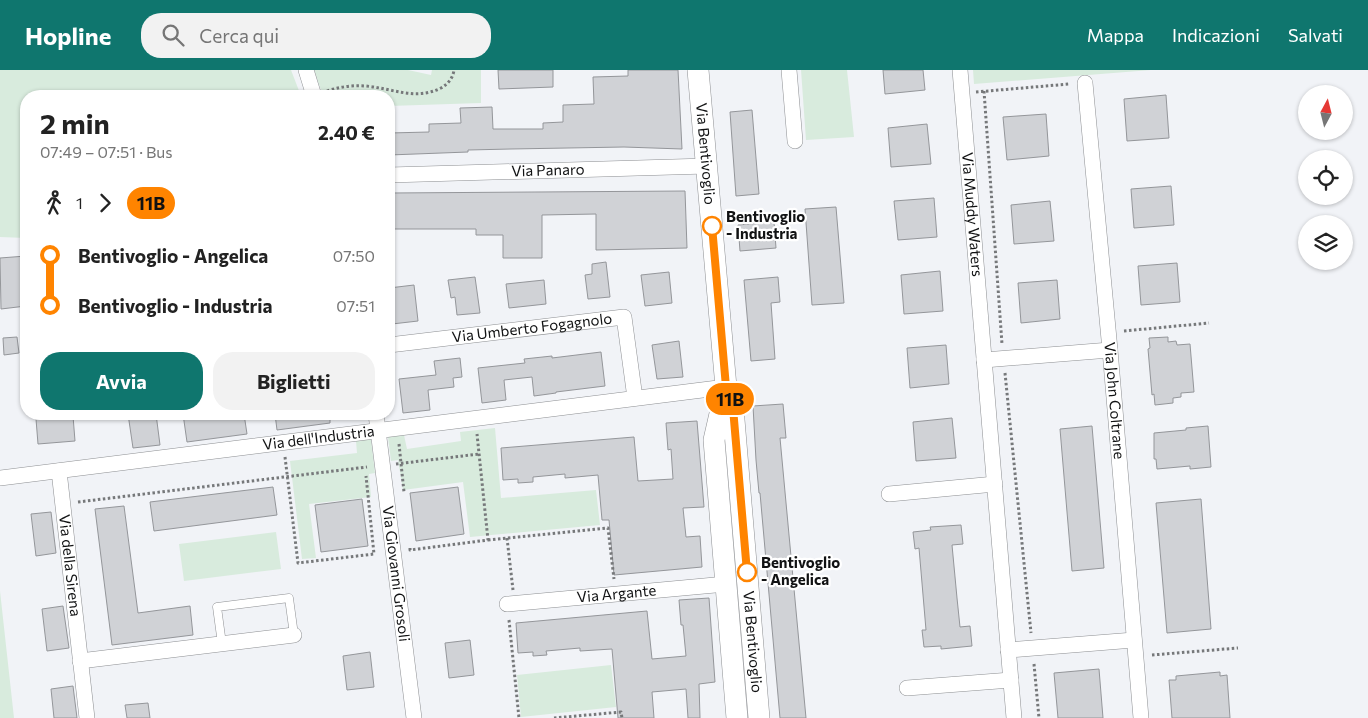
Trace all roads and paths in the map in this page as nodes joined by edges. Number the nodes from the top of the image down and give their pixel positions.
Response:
1 (306, 70) edge
2 (454, 70) edge
3 (698, 70) edge
4 (789, 70) edge
5 (960, 70) edge
6 (1085, 83) joint
7 (316, 90) edge
8 (334, 90) edge
9 (388, 90) edge
10 (395, 91) edge
11 (984, 91) junction
12 (962, 93) junction
13 (795, 141) dead end
14 (706, 166) junction
15 (395, 175) edge
16 (1209, 323) dead end
17 (1108, 332) junction
18 (395, 345) edge
19 (1110, 350) junction
20 (1004, 358) junction
21 (984, 360) junction
22 (726, 387) junction
23 (635, 398) junction
24 (475, 419) junction
25 (377, 420) edge
26 (397, 428) junction
27 (378, 431) junction
28 (360, 433) junction
29 (284, 443) junction
30 (479, 454) junction
31 (401, 463) junction
32 (382, 465) junction
33 (365, 468) junction
34 (59, 471) junction
35 (288, 477) junction
36 (0, 478) edge
37 (995, 484) junction
38 (889, 494) dead end
39 (405, 502) dead end
40 (63, 504) junction
41 (508, 538) junction
42 (409, 540) dead end
43 (488, 540) junction
44 (726, 584) junction
45 (616, 594) junction
46 (507, 604) junction
47 (294, 635) joint
48 (1134, 640) junction
49 (222, 644) junction
50 (1032, 648) junction
51 (1238, 648) dead end
52 (1008, 650) junction
53 (1136, 657) junction
54 (80, 661) junction
55 (1011, 680) junction
56 (907, 688) dead end
57 (87, 718) edge
58 (414, 718) edge
59 (518, 718) edge
60 (554, 718) edge
61 (622, 718) edge
62 (737, 718) edge
63 (759, 718) edge
64 (1014, 718) edge
65 (1039, 718) edge
66 (1141, 718) edge

1 - 7 street
2 - 10 path
3 - 14 street, Via Bentivoglio
4 - 13 street
5 - 12 street, Via Muddy Waters
6 - 11 path
6 - 17 street, Via John Coltrane
8 - 9 path
11 - 12 path
11 - 20 path
12 - 21 street, Via Muddy Waters
14 - 15 street, Via Panaro
14 - 22 street, Via Bentivoglio
16 - 17 path
17 - 19 street, Via John Coltrane
18 - 23 street, Via Umberto Fogagnolo
19 - 20 street
19 - 48 street, Via John Coltrane
20 - 21 street
20 - 50 path
21 - 37 street, Via Muddy Waters
22 - 23 street, Via dell'Industria
22 - 44 street, Via Bentivoglio
22 - 63 street, Via Bentivoglio
23 - 24 street, Via dell'Industria
24 - 26 street, Via dell'Industria
24 - 30 path
25 - 27 street, Via Giovanni Grosoli
26 - 27 street, Via dell'Industria
26 - 31 path
27 - 28 street, Via dell'Industria
27 - 32 street, Via Giovanni Grosoli
28 - 29 street, Via dell'Industria
28 - 33 path
29 - 34 street, Via dell'Industria
29 - 35 path
30 - 31 path
30 - 43 path
31 - 32 path
31 - 39 path
32 - 33 path
32 - 58 street, Via Giovanni Grosoli
33 - 35 path
33 - 35 path
34 - 36 street, Via dell'Industria
34 - 40 street, Via della Sirena
35 - 40 path
37 - 38 street
37 - 52 street, Via Muddy Waters
40 - 54 street, Via della Sirena
41 - 43 path
41 - 45 path
41 - 46 path
42 - 43 path
44 - 45 street, Via Argante
44 - 62 street, Via Bentivoglio
45 - 46 street, Via Argante
46 - 59 path
47 - 49 street
47 - 49 lane
48 - 50 street
48 - 53 street, Via John Coltrane
49 - 54 street
50 - 52 street
50 - 65 path
51 - 53 path
52 - 55 street, Via Muddy Waters
53 - 66 street, Via John Coltrane
54 - 57 street, Via della Sirena
55 - 56 street
55 - 64 street, Via Muddy Waters
60 - 61 path

